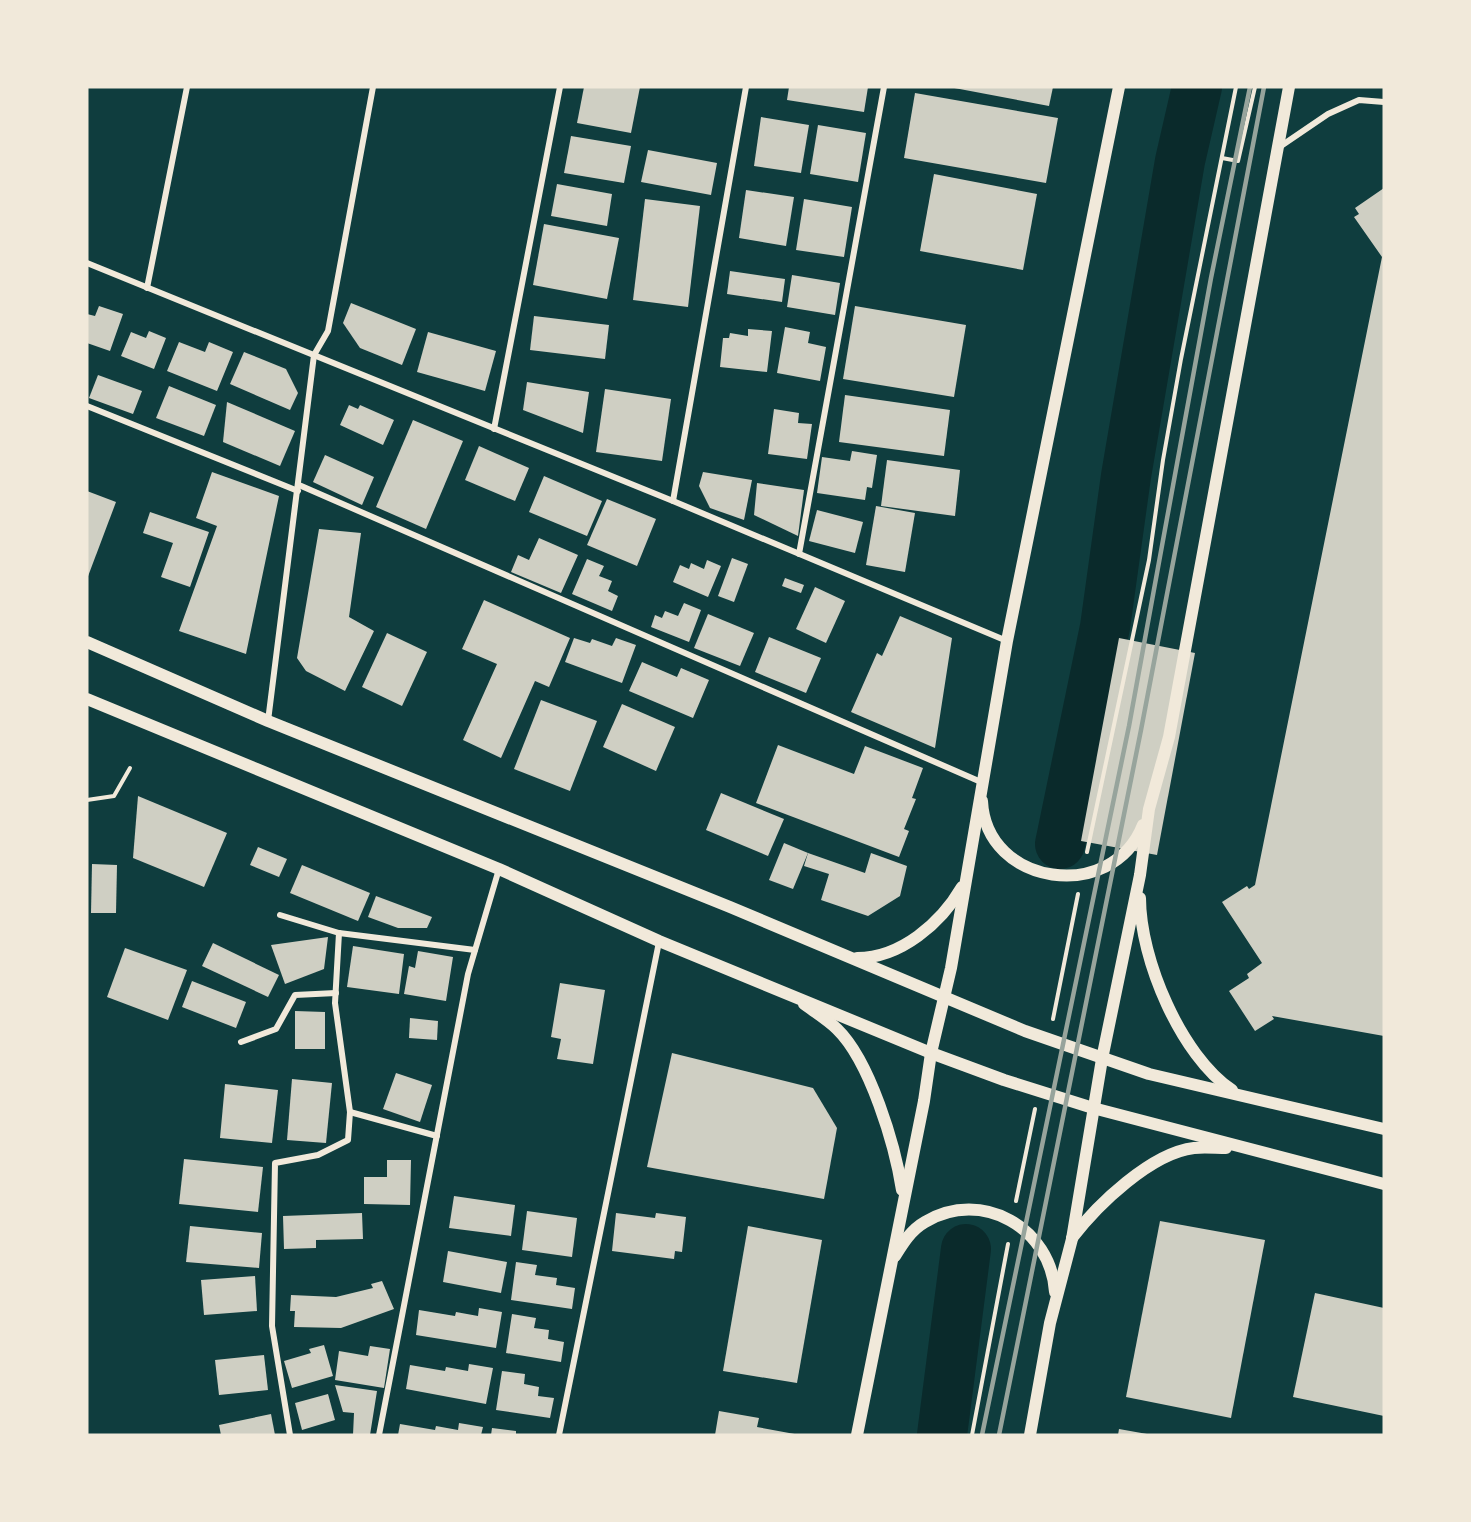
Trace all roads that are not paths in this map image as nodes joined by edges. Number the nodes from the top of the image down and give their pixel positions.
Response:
1 (187, 87) edge
2 (373, 87) edge
3 (560, 87) edge
4 (747, 87) edge
5 (884, 87) edge
6 (1119, 87) edge
7 (1289, 87) edge
8 (1384, 102) edge
9 (1277, 148) junction
10 (87, 264) edge
11 (147, 288) junction
12 (314, 355) junction
13 (87, 406) edge
14 (494, 429) junction
15 (298, 488) junction
16 (673, 501) junction
17 (799, 554) junction
18 (1007, 641) junction
19 (87, 642) edge
20 (87, 699) edge
21 (268, 721) junction
22 (981, 782) junction
23 (1149, 809) junction
24 (499, 869) junction
25 (1140, 875) junction
26 (967, 878) junction
27 (280, 915) dead end
28 (339, 933) junction
29 (659, 941) junction
30 (475, 950) junction
31 (854, 958) junction
32 (789, 992) junction
33 (336, 993) junction
34 (944, 999) junction
35 (242, 1042) dead end
36 (931, 1053) junction
37 (1102, 1059) junction
38 (1238, 1094) junction
39 (1094, 1108) junction
40 (350, 1112) junction
41 (1384, 1129) edge
42 (437, 1136) junction
43 (1242, 1147) junction
44 (1384, 1185) edge
45 (903, 1199) junction
46 (1072, 1239) junction
47 (886, 1280) junction
48 (1050, 1323) junction
49 (291, 1435) edge
50 (379, 1435) edge
51 (559, 1435) edge
52 (857, 1435) edge
53 (1030, 1435) edge

1 - 11 street
2 - 12 street
3 - 14 street
4 - 16 street
5 - 17 street
6 - 18 main road
7 - 9 main road
8 - 9 street
9 - 23 main road
10 - 11 street
11 - 12 street
12 - 14 street
12 - 15 street
13 - 15 street
14 - 16 street
15 - 21 street
15 - 22 street
16 - 17 street
17 - 18 street
18 - 22 main road
19 - 21 main road
20 - 24 main road
21 - 31 main road
22 - 23 main road
22 - 26 main road
23 - 25 main road
24 - 29 main road
24 - 30 street
25 - 37 main road
25 - 38 main road
26 - 31 main road
26 - 34 main road
27 - 28 street
28 - 30 street
28 - 33 street
29 - 32 main road
29 - 51 street
30 - 42 street
31 - 34 main road
32 - 36 main road
32 - 45 main road
33 - 35 street
33 - 40 street
34 - 36 main road
34 - 37 main road
36 - 39 main road
36 - 45 main road
37 - 38 main road
37 - 39 main road
38 - 41 main road
39 - 43 main road
39 - 46 main road
40 - 42 street
40 - 49 street
42 - 50 street
43 - 44 main road
43 - 46 main road
45 - 47 main road
46 - 48 main road
47 - 48 main road
47 - 52 main road
48 - 53 main road

